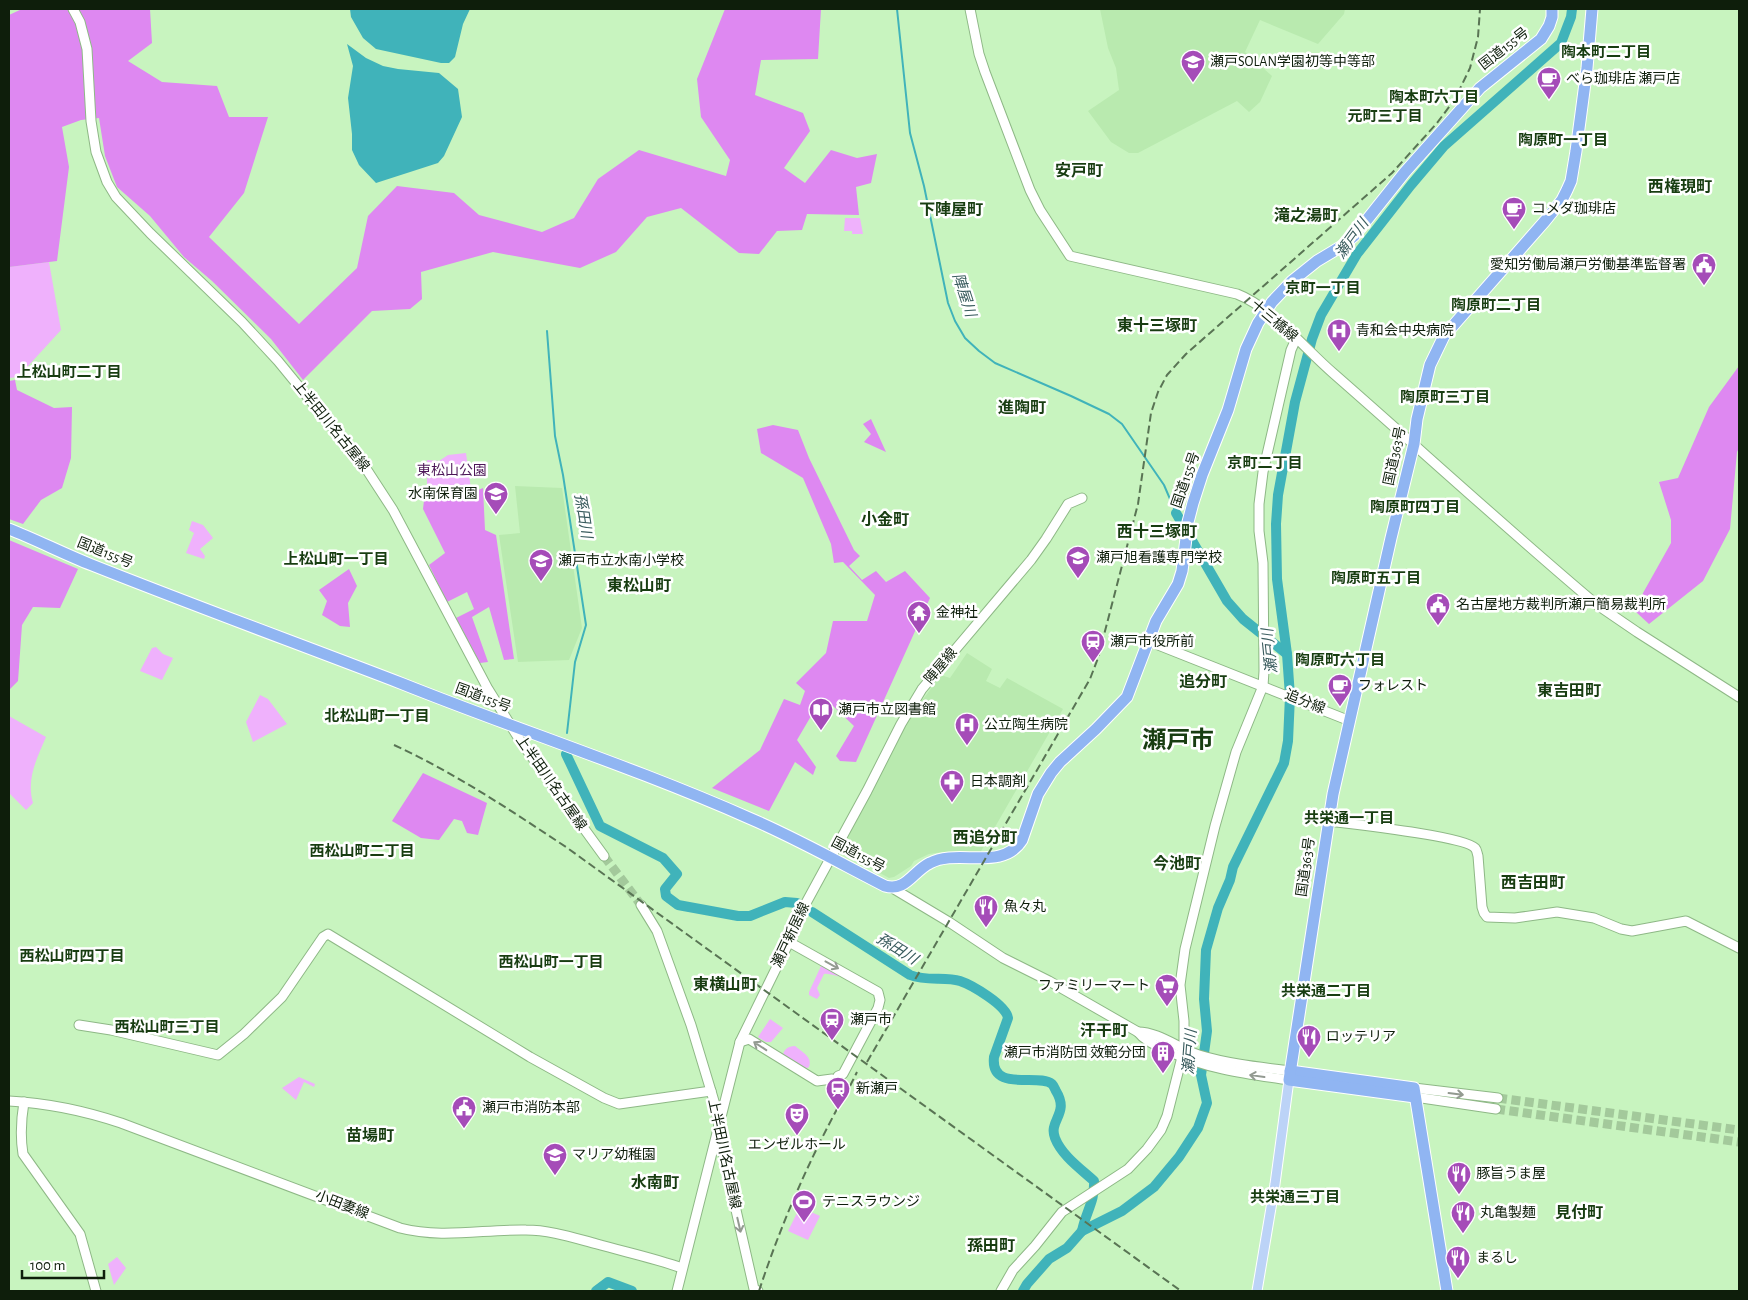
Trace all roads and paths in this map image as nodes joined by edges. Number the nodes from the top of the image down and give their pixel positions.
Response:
1 (73, 9) edge
2 (970, 9) edge
3 (1552, 9) edge
4 (1592, 9) edge
5 (1265, 311) junction
6 (1298, 340) junction
7 (1414, 444) junction
8 (1082, 498) dead end
9 (9, 529) edge
10 (1148, 641) junction
11 (1262, 686) junction
12 (1739, 697) edge
13 (1350, 721) junction
14 (511, 724) junction
15 (1328, 821) junction
16 (604, 856) tunnel mouth
17 (830, 857) junction
18 (894, 889) junction
19 (641, 906) tunnel mouth
20 (789, 942) junction
21 (1739, 948) edge
22 (79, 1024) dead end
23 (740, 1042) junction
24 (1183, 1054) junction
25 (1290, 1076) junction
26 (711, 1090) junction
27 (1415, 1092) junction
28 (1498, 1098) tunnel mouth
29 (9, 1101) edge
30 (24, 1102) junction
31 (1496, 1109) tunnel mouth
32 (719, 1126) junction
33 (682, 1268) junction
34 (756, 1290) edge
35 (96, 1291) edge
36 (677, 1291) edge
37 (1001, 1291) edge
38 (1257, 1291) edge
39 (1447, 1291) edge

1 - 14 street, 上半田川名古屋線
2 - 5 street, 十三橋線
3 - 5 highway, 国道155号
4 - 7 highway, 国道363号
5 - 6 street, 十三橋線
5 - 10 highway, 国道155号
6 - 7 street, 十三橋線
6 - 11 street
7 - 12 street, 十三橋線
7 - 13 highway, 国道363号
8 - 17 street, 陣屋線
9 - 14 highway, 国道155号
10 - 11 street, 追分線
10 - 18 highway, 国道155号
11 - 13 street, 追分線
11 - 24 street
13 - 15 highway, 国道363号
14 - 16 street, 上半田川名古屋線
14 - 17 highway, 国道155号
15 - 21 street
15 - 25 highway, 国道363号
17 - 18 highway, 国道155号
17 - 20 street, 瀬戸新居線
18 - 24 street
19 - 26 street, 上半田川名古屋線
20 - 23 street, 瀬戸新居線
20 -> 23 street
22 - 26 street
23 - 32 street, 瀬戸新居線
24 - 25 street
24 - 37 street
25 - 27 highway
25 - 38 main road
26 - 32 street, 上半田川名古屋線
27 -> 28 street
27 - 31 street
27 - 39 highway
29 - 30 street, 小田妻線
30 - 33 street, 小田妻線
30 - 35 street
32 - 33 street, 瀬戸新居線
32 -> 34 street, 上半田川名古屋線
33 - 36 street

